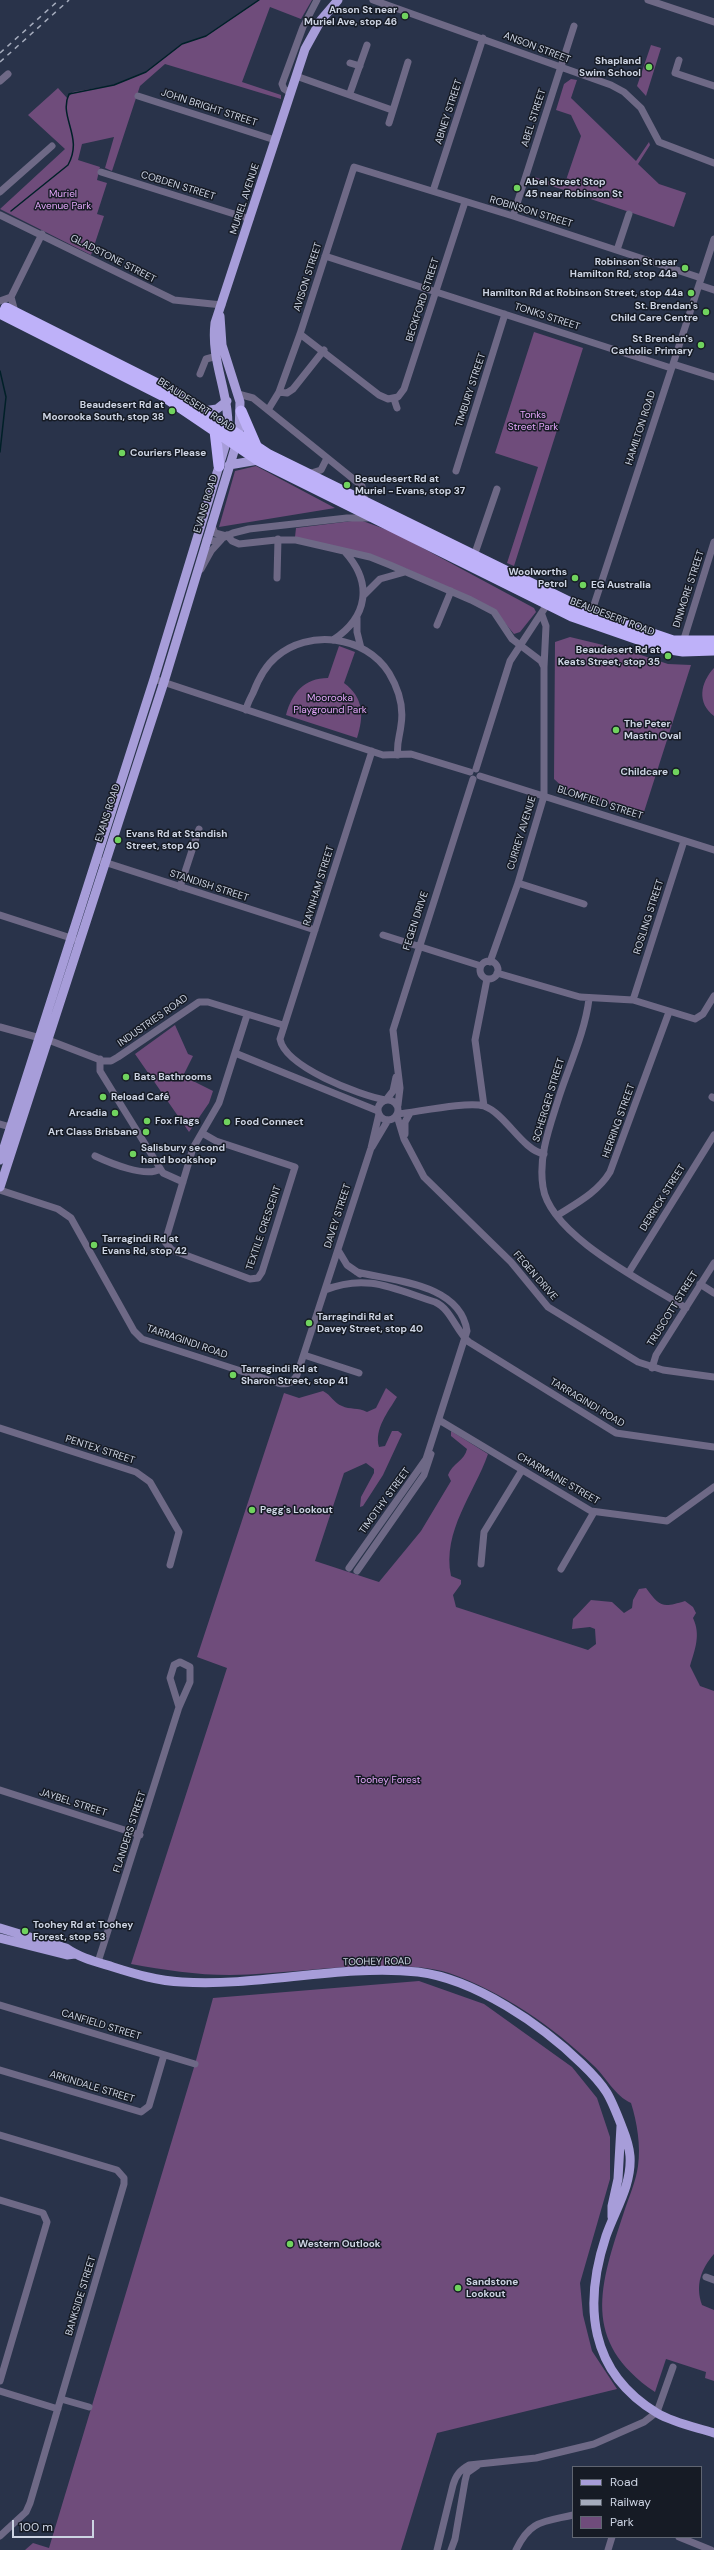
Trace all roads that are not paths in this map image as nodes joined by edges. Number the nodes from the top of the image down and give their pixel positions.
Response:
1 (316, 0) edge
2 (338, 0) edge
3 (373, 0) edge
4 (651, 1) edge
5 (309, 15) junction
6 (322, 20) junction
7 (714, 22) edge
8 (574, 26) dead end
9 (483, 38) junction
10 (367, 45) dead end
11 (679, 60) dead end
12 (408, 62) dead end
13 (350, 63) dead end
14 (360, 66) junction
15 (561, 68) junction
16 (8, 74) dead end
17 (296, 76) junction
18 (0, 81) edge
19 (714, 86) edge
20 (291, 93) junction
21 (350, 93) junction
22 (138, 96) dead end
23 (392, 110) junction
24 (389, 124) dead end
25 (275, 140) junction
26 (52, 146) dead end
27 (714, 163) edge
28 (354, 167) joint
29 (101, 172) dead end
30 (433, 191) junction
31 (0, 192) edge
32 (465, 202) junction
33 (628, 214) dead end
34 (0, 215) edge
35 (513, 216) junction
36 (250, 219) junction
37 (42, 234) junction
38 (714, 239) edge
39 (617, 250) junction
40 (325, 256) junction
41 (700, 282) junction
42 (714, 290) edge
43 (436, 292) junction
44 (11, 297) junction
45 (0, 301) edge
46 (0, 305) edge
47 (221, 308) junction
48 (15, 312) junction
49 (0, 313) edge
50 (505, 314) junction
51 (0, 320) edge
52 (32, 331) junction
53 (300, 334) junction
54 (324, 350) junction
55 (225, 354) junction
56 (214, 357) junction
57 (672, 366) junction
58 (200, 374) dead end
59 (714, 377) edge
60 (279, 392) junction
61 (238, 394) junction
62 (394, 399) junction
63 (227, 401) junction
64 (397, 408) dead end
65 (268, 410) junction
66 (203, 411) junction
67 (241, 411) junction
68 (215, 431) junction
69 (233, 437) junction
70 (258, 448) junction
71 (327, 458) junction
72 (258, 460) junction
73 (224, 465) junction
74 (456, 471) dead end
75 (308, 474) junction
76 (497, 488) dead end
77 (365, 502) junction
78 (379, 519) junction
79 (211, 524) junction
80 (225, 536) junction
81 (202, 539) junction
82 (278, 539) junction
83 (714, 542) edge
84 (345, 552) junction
85 (474, 556) junction
86 (406, 572) junction
87 (277, 578) dead end
88 (193, 586) junction
89 (451, 591) junction
90 (364, 596) junction
91 (551, 599) junction
92 (542, 615) junction
93 (357, 618) junction
94 (590, 618) junction
95 (437, 625) dead end
96 (333, 640) junction
97 (714, 641) edge
98 (683, 642) junction
99 (519, 645) junction
100 (362, 648) junction
101 (714, 650) edge
102 (544, 667) junction
103 (154, 679) junction
104 (164, 682) junction
105 (246, 710) junction
106 (372, 751) junction
107 (398, 755) junction
108 (473, 770) junction
109 (477, 778) junction
110 (544, 796) junction
111 (199, 829) dead end
112 (684, 841) junction
113 (714, 850) edge
114 (100, 861) junction
115 (518, 883) junction
116 (180, 887) junction
117 (584, 904) dead end
118 (0, 915) edge
119 (316, 930) junction
120 (383, 935) dead end
121 (75, 940) junction
122 (418, 947) junction
123 (490, 962) junction
124 (481, 966) junction
125 (497, 973) junction
126 (487, 979) junction
127 (589, 998) junction
128 (714, 998) edge
129 (633, 1000) junction
130 (669, 1012) junction
131 (247, 1014) junction
132 (283, 1026) junction
133 (0, 1027) edge
134 (43, 1039) junction
135 (235, 1053) junction
136 (100, 1059) junction
137 (397, 1071) junction
138 (386, 1100) junction
139 (398, 1105) junction
140 (484, 1106) junction
141 (378, 1113) junction
142 (410, 1113) junction
143 (398, 1115) junction
144 (388, 1120) junction
145 (0, 1124) edge
146 (14, 1128) junction
147 (202, 1133) junction
148 (714, 1135) edge
149 (405, 1140) junction
150 (371, 1148) junction
151 (544, 1154) junction
152 (95, 1156) dead end
153 (0, 1160) edge
154 (160, 1169) junction
155 (182, 1182) junction
156 (0, 1188) edge
157 (558, 1215) junction
158 (338, 1250) junction
159 (714, 1263) edge
160 (354, 1270) junction
161 (629, 1272) junction
162 (349, 1283) junction
163 (374, 1283) junction
164 (700, 1284) junction
165 (325, 1290) junction
166 (714, 1293) edge
167 (686, 1308) junction
168 (464, 1338) junction
169 (304, 1355) junction
170 (652, 1368) junction
171 (359, 1373) dead end
172 (714, 1377) edge
173 (439, 1420) junction
174 (0, 1428) edge
175 (432, 1442) junction
176 (714, 1447) edge
177 (522, 1470) junction
178 (714, 1487) edge
179 (594, 1512) junction
180 (481, 1564) dead end
181 (170, 1565) dead end
182 (348, 1568) dead end
183 (561, 1569) dead end
184 (357, 1571) dead end
185 (179, 1707) junction
186 (0, 1790) edge
187 (140, 1835) junction
188 (0, 1928) edge
189 (0, 1938) edge
190 (75, 1954) junction
191 (98, 1962) junction
192 (0, 2005) edge
193 (164, 2055) junction
194 (195, 2064) dead end
195 (0, 2070) edge
196 (0, 2135) edge
197 (0, 2200) edge
198 (706, 2277) dead end
199 (714, 2280) edge
200 (673, 2367) dead end
201 (0, 2381) edge
202 (0, 2391) edge
203 (61, 2399) junction
204 (89, 2407) dead end
205 (58, 2409) junction
206 (657, 2412) junction
207 (714, 2433) edge
208 (483, 2464) junction
209 (572, 2515) edge
210 (0, 2536) edge
211 (612, 2538) edge
212 (681, 2538) edge
213 (437, 2550) edge
214 (451, 2550) edge
215 (516, 2550) edge
216 (608, 2550) edge
217 (711, 2550) edge

1 - 5 street
2 - 6 main road, MURIEL AVENUE
3 - 9 street, ANSON STREET
4 - 7 street
5 - 6 street
5 - 20 street
6 - 17 main road, MURIEL AVENUE
8 - 15 street, ABEL STREET
9 - 15 street, ANSON STREET
9 - 30 street, ABNEY STREET
10 - 14 street
11 - 19 street
12 - 23 street
13 - 14 street
14 - 21 street
15 - 27 street, ANSON STREET
15 - 35 street, ABEL STREET
16 - 18 street
17 - 20 main road, MURIEL AVENUE
17 - 21 street
20 - 25 main road, MURIEL AVENUE
21 - 23 street
22 - 25 street, JOHN BRIGHT STREET
23 - 24 street
25 - 36 main road, MURIEL AVENUE
26 - 31 street
28 - 30 street, ROBINSON STREET
28 - 40 street, AVISON STREET
29 - 36 street, COBDEN STREET
30 - 32 street, ROBINSON STREET
32 - 35 street, ROBINSON STREET
32 - 43 street, BECKFORD STREET
33 - 39 street
34 - 37 street, GLADSTONE STREET
35 - 39 street, ROBINSON STREET
36 - 47 main road, MURIEL AVENUE
37 - 44 street
37 - 47 street, GLADSTONE STREET
38 - 41 street, HAMILTON ROAD
39 - 41 street, ROBINSON STREET
40 - 43 street, TONKS STREET
40 - 53 street, AVISON STREET
41 - 42 street, ROBINSON STREET
41 - 57 street, HAMILTON ROAD
43 - 50 street, TONKS STREET
43 - 62 street, BECKFORD STREET
44 - 45 street
44 - 48 street
46 - 48 highway, BEAUDESERT ROAD
47 - 55 main road, MURIEL AVENUE
47 - 56 main road, MURIEL AVENUE
48 - 66 highway, BEAUDESERT ROAD
49 - 52 highway, BEAUDESERT ROAD
50 - 57 street, TONKS STREET
50 - 74 street, TIMBURY STREET
51 - 52 highway
52 - 68 highway, BEAUDESERT ROAD
53 - 54 street
53 - 60 street, AVISON STREET
54 - 60 street
54 - 62 street
55 - 56 street
55 - 61 main road, MURIEL AVENUE
56 - 58 street
56 - 63 main road, MURIEL AVENUE
57 - 59 street, TONKS STREET
57 - 94 street, HAMILTON ROAD
60 - 65 street, AVISON STREET
61 - 65 street
61 - 67 main road, MURIEL AVENUE
62 - 64 street
63 - 66 main road
63 - 69 main road, MURIEL AVENUE
65 - 71 street
66 - 69 highway, BEAUDESERT ROAD
67 - 69 main road, MURIEL AVENUE
67 - 70 highway
68 - 69 highway, BEAUDESERT ROAD
68 - 73 highway
69 - 70 highway, BEAUDESERT ROAD
69 - 72 highway, BEAUDESERT ROAD
69 - 73 main road, EVANS ROAD
70 - 75 highway, BEAUDESERT ROAD
71 - 75 street
71 - 77 street
72 - 73 main road
72 - 78 highway, BEAUDESERT ROAD
73 - 79 main road, EVANS ROAD
73 - 81 main road, EVANS ROAD
75 - 77 highway, BEAUDESERT ROAD
76 - 85 street
77 - 85 highway, BEAUDESERT ROAD
78 - 80 street, BEAUDESERT ROAD
78 - 91 highway, BEAUDESERT ROAD
79 - 80 street
79 - 81 main road, EVANS ROAD
80 - 81 street, BEAUDESERT ROAD
80 - 82 street
80 - 88 street
81 - 88 main road, EVANS ROAD
81 - 103 main road, EVANS ROAD
82 - 84 street
82 - 87 street
83 - 98 street, DINMORE STREET
84 - 86 street
84 - 90 street
85 - 91 highway, BEAUDESERT ROAD
86 - 89 street
86 - 90 street
88 - 104 main road, EVANS ROAD
89 - 95 street
89 - 99 street
90 - 93 street
91 - 92 street
91 - 94 highway, BEAUDESERT ROAD
92 - 99 street
92 - 102 street, CURREY AVENUE
93 - 96 street
93 - 100 street
94 - 98 highway, BEAUDESERT ROAD
94 - 101 highway, BEAUDESERT ROAD
96 - 100 street
96 - 105 street
97 - 98 highway, BEAUDESERT ROAD
99 - 102 street
99 - 108 street
100 - 107 street
102 - 110 street, CURREY AVENUE
103 - 104 street
103 - 114 main road, EVANS ROAD
104 - 105 street
104 - 114 main road, EVANS ROAD
105 - 106 street
106 - 107 street
106 - 119 street, RAYNHAM STREET
107 - 108 street
108 - 109 street
109 - 110 street, BLOMFIELD STREET
109 - 122 street, FEGEN DRIVE
110 - 112 street, BLOMFIELD STREET
110 - 115 street, CURREY AVENUE
111 - 116 street
112 - 113 street, BLOMFIELD STREET
112 - 129 street, ROSLING STREET
114 - 116 street, STANDISH STREET
114 - 121 main road, EVANS ROAD
115 - 117 street
115 - 123 street, CURREY AVENUE
116 - 119 street, STANDISH STREET
118 - 121 street
119 - 132 street, RAYNHAM STREET
120 - 122 street
121 - 134 main road, EVANS ROAD
122 - 124 street
122 - 137 street, FEGEN DRIVE
123 - 124 street
123 - 125 street
124 - 126 street
125 - 126 street
125 - 127 street
126 - 140 street
127 - 129 street
127 - 151 street, SCHERGER STREET
128 - 130 street
129 - 130 street
130 - 157 street, HERRING STREET
131 - 132 street, INDUSTRIES ROAD
131 - 135 street
131 - 136 street, INDUSTRIES ROAD
132 - 138 street
133 - 134 street, INDUSTRIES ROAD
134 - 136 street, INDUSTRIES ROAD
134 - 146 main road, EVANS ROAD
135 - 141 street
135 - 147 street
136 - 154 street
137 - 138 street, FEGEN DRIVE
137 - 139 street, FEGEN DRIVE
138 - 139 street
138 - 141 street
139 - 143 street
140 - 142 street
140 - 151 street
141 - 144 street
141 - 150 street, DAVEY STREET
142 - 143 street
142 - 149 street
143 - 144 street
143 - 149 street, FEGEN DRIVE
144 - 149 street, FEGEN DRIVE
144 - 150 street, DAVEY STREET
145 - 146 street
146 - 153 main road, EVANS ROAD
146 - 156 main road, EVANS ROAD
147 - 155 street
147 - 155 street, TEXTILE CRESCENT
148 - 161 street, DERRICK STREET
149 - 170 street, FEGEN DRIVE
150 - 158 street, DAVEY STREET
151 - 157 street, SCHERGER STREET
152 - 154 street
154 - 155 street
156 - 169 street, TARRAGINDI ROAD
157 - 161 street, SCHERGER STREET
158 - 160 street, TARRAGINDI ROAD
158 - 165 street, DAVEY STREET
159 - 164 street, TRUSCOTT STREET
160 - 162 street
160 - 163 street, TARRAGINDI ROAD
160 - 168 street
161 - 167 street, SCHERGER STREET
162 - 163 street, TARRAGINDI ROAD
162 - 165 street, TARRAGINDI ROAD
163 - 168 street, TARRAGINDI ROAD
164 - 166 street
164 - 167 street, TRUSCOTT STREET
165 - 169 street, TARRAGINDI ROAD
167 - 170 street, TRUSCOTT STREET
168 - 173 street, TIMOTHY STREET
168 - 176 street, TARRAGINDI ROAD
169 - 171 street
170 - 172 street, FEGEN DRIVE
173 - 175 street, TIMOTHY STREET
173 - 177 street, CHARMAINE STREET
174 - 181 street, PENTEX STREET
175 - 182 street, TIMOTHY STREET
175 - 184 street, TIMOTHY STREET
177 - 179 street, CHARMAINE STREET
177 - 180 street
178 - 179 street, CHARMAINE STREET
179 - 183 street
185 - 185 street, FLANDERS STREET
185 - 187 street, FLANDERS STREET
186 - 187 street, JAYBEL STREET
187 - 191 street, FLANDERS STREET
188 - 190 main road, TOOHEY ROAD
189 - 190 main road, TOOHEY ROAD
190 - 191 main road, TOOHEY ROAD
191 - 206 main road, TOOHEY ROAD
192 - 193 street, CANFIELD STREET
193 - 194 street, CANFIELD STREET
193 - 195 street, ARKINDALE STREET
196 - 203 street, BANKSIDE STREET
197 - 201 street
198 - 199 street
200 - 206 street
202 - 205 street
203 - 204 street
203 - 205 street, BANKSIDE STREET
205 - 210 street, BANKSIDE STREET
206 - 207 main road, TOOHEY ROAD
206 - 208 street
208 - 213 street
208 - 214 street
209 - 215 street
211 - 216 street
212 - 217 street

